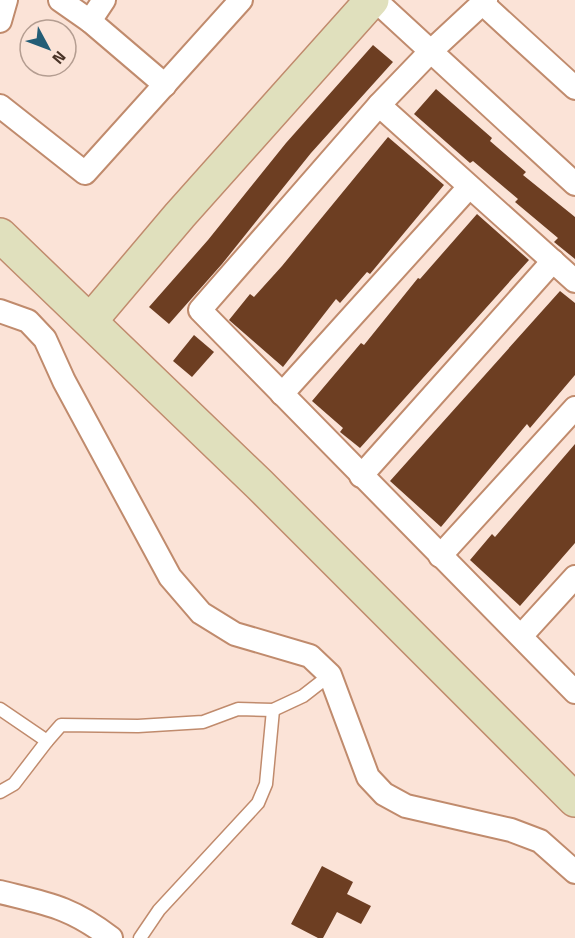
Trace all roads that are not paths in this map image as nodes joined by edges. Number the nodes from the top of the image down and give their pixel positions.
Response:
1 (6, 0) edge
2 (60, 0) edge
3 (104, 0) edge
4 (241, 0) edge
5 (373, 0) edge
6 (484, 2) edge
7 (0, 21) edge
8 (90, 21) junction
9 (430, 52) junction
10 (165, 85) junction
11 (575, 88) edge
12 (379, 105) junction
13 (0, 106) edge
14 (575, 184) edge
15 (469, 187) junction
16 (0, 235) edge
17 (553, 261) junction
18 (575, 281) edge
19 (0, 310) edge
20 (92, 320) junction
21 (282, 394) junction
22 (575, 408) edge
23 (361, 476) junction
24 (440, 556) junction
25 (575, 577) edge
26 (522, 635) junction
27 (330, 675) junction
28 (575, 692) edge
29 (0, 709) edge
30 (273, 710) junction
31 (47, 741) junction
32 (0, 792) edge
33 (575, 800) edge
34 (575, 872) edge
35 (0, 892) edge
36 (111, 938) edge
37 (140, 938) edge

1 - 7 street
2 - 8 street
3 - 8 street
4 - 10 street
5 - 9 street
5 - 20 street
6 - 9 street
6 - 11 street
8 - 10 street
9 - 12 street
9 - 14 street
10 - 13 street
12 - 15 street
12 - 21 street
15 - 17 street
15 - 21 street
16 - 20 street
17 - 18 street
17 - 23 street
19 - 27 street
20 - 33 street
21 - 23 street
22 - 24 street
23 - 24 street
24 - 26 street
25 - 26 street
26 - 28 street
27 - 30 lane
27 - 34 street
29 - 31 lane
30 - 31 lane
30 - 37 lane
31 - 32 lane
35 - 36 street

